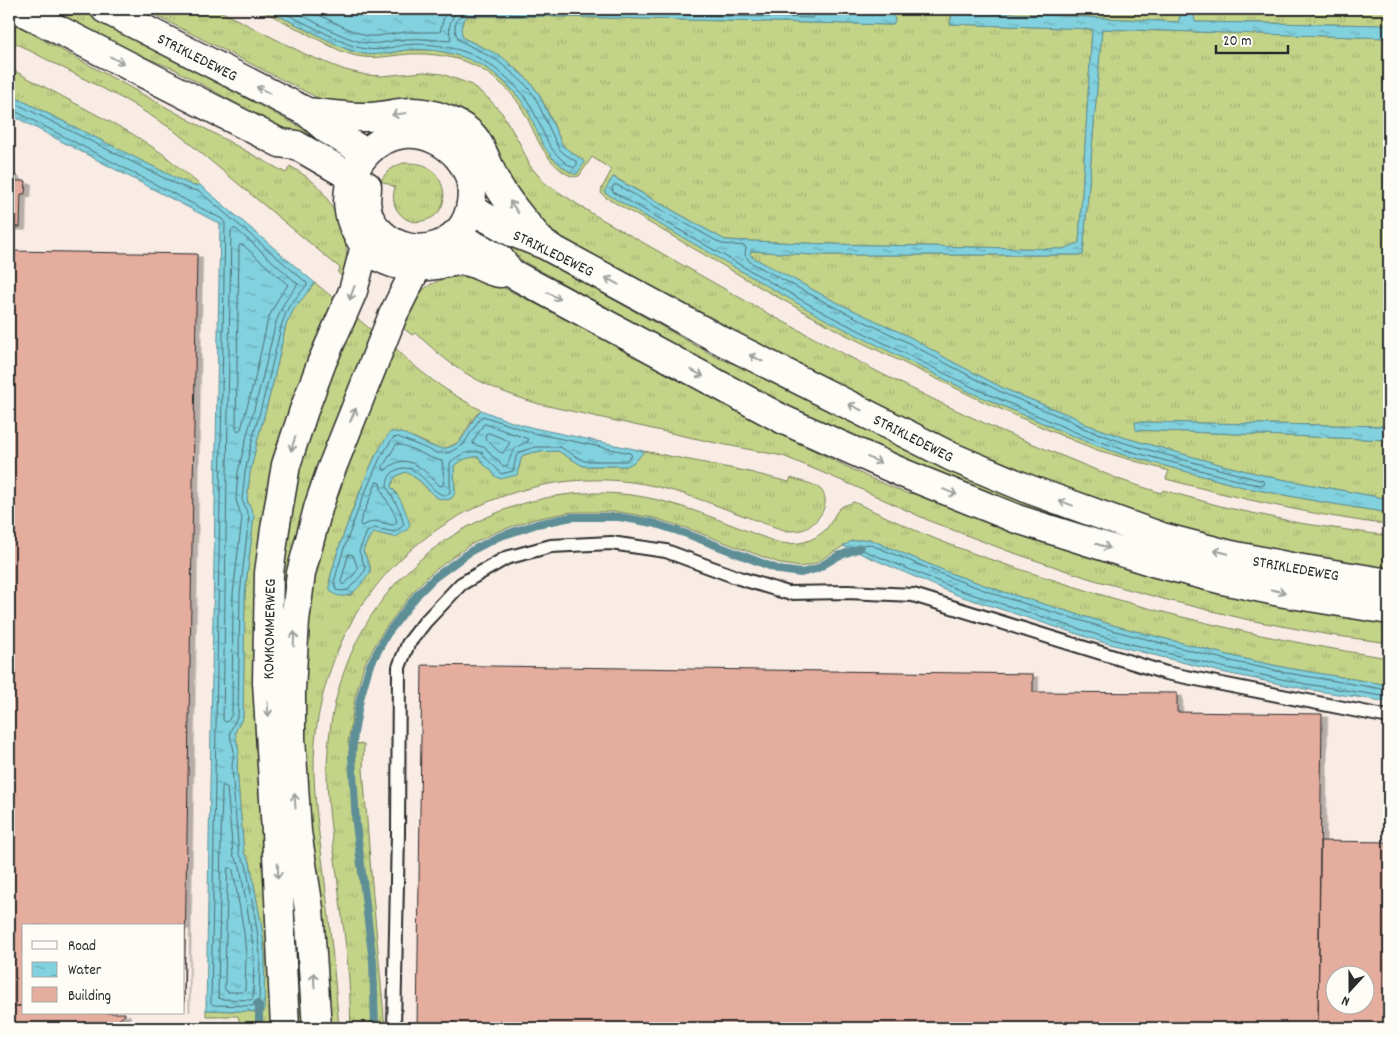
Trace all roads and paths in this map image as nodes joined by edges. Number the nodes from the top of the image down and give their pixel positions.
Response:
1 (18, 9) edge
2 (105, 9) edge
3 (307, 112) junction
4 (355, 174) junction
5 (470, 209) junction
6 (545, 245) junction
7 (365, 246) junction
8 (453, 249) junction
9 (421, 258) junction
10 (1389, 583) edge
11 (1389, 610) edge
12 (1389, 717) edge
13 (285, 1028) edge
14 (317, 1028) edge
15 (394, 1028) edge

1 -> 4 main road
3 -> 2 main road, STRIKLEDEWEG
3 - 4 main road, STRIKLEDEWEG
6 -> 3 main road
4 - 5 main road
4 - 7 main road
4 - 9 main road
5 - 6 main road, STRIKLEDEWEG
5 - 8 main road
10 -> 6 main road, STRIKLEDEWEG
7 - 9 main road
7 -> 13 main road, KOMKOMMERWEG
8 - 9 main road
8 -> 11 main road, STRIKLEDEWEG
14 -> 9 main road, KOMKOMMERWEG
12 - 15 lane

